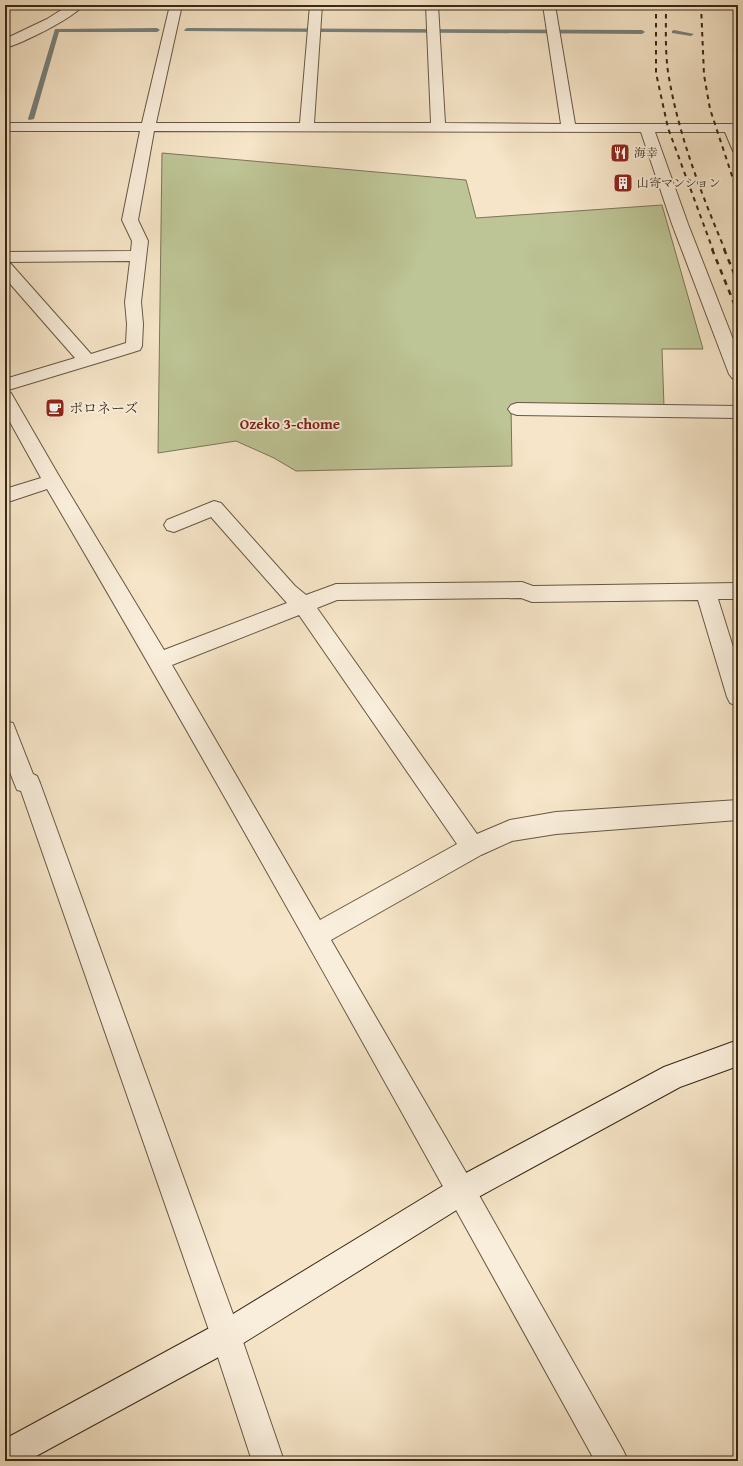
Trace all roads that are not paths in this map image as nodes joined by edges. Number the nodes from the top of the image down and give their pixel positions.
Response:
1 (77, 5) edge
2 (176, 5) edge
3 (316, 5) edge
4 (432, 5) edge
5 (549, 5) edge
6 (5, 44) edge
7 (5, 127) edge
8 (148, 127) junction
9 (307, 127) junction
10 (438, 128) junction
11 (569, 128) junction
12 (647, 128) junction
13 (734, 128) edge
14 (738, 148) edge
15 (139, 256) junction
16 (5, 257) edge
17 (5, 268) edge
18 (87, 360) junction
19 (738, 374) edge
20 (5, 385) edge
21 (5, 397) edge
22 (517, 409) dead end
23 (738, 412) edge
24 (52, 481) junction
25 (5, 496) edge
26 (174, 525) dead end
27 (705, 591) junction
28 (738, 591) edge
29 (303, 605) junction
30 (159, 661) junction
31 (738, 697) edge
32 (5, 730) edge
33 (738, 810) edge
34 (473, 847) junction
35 (315, 936) junction
36 (738, 1053) edge
37 (461, 1191) junction
38 (226, 1336) junction
39 (5, 1456) edge
40 (268, 1461) edge
41 (612, 1461) edge

1 - 6 street
2 - 8 street
3 - 9 street
4 - 10 street
5 - 11 street
7 - 8 street
8 - 9 street
8 - 15 street
9 - 10 street
10 - 11 street
11 - 12 street
12 - 13 street
12 - 19 street
13 - 14 street
15 - 16 street
15 - 18 street
17 - 18 street
18 - 20 street
21 - 24 street
22 - 23 street
24 - 25 street
24 - 30 street
26 - 29 street
27 - 28 street
27 - 29 street
27 - 31 street
29 - 30 street
29 - 34 street
30 - 35 street
32 - 38 street
33 - 34 street
34 - 35 street
35 - 37 street
36 - 37 street
37 - 38 street
37 - 41 street
38 - 39 street
38 - 40 street

